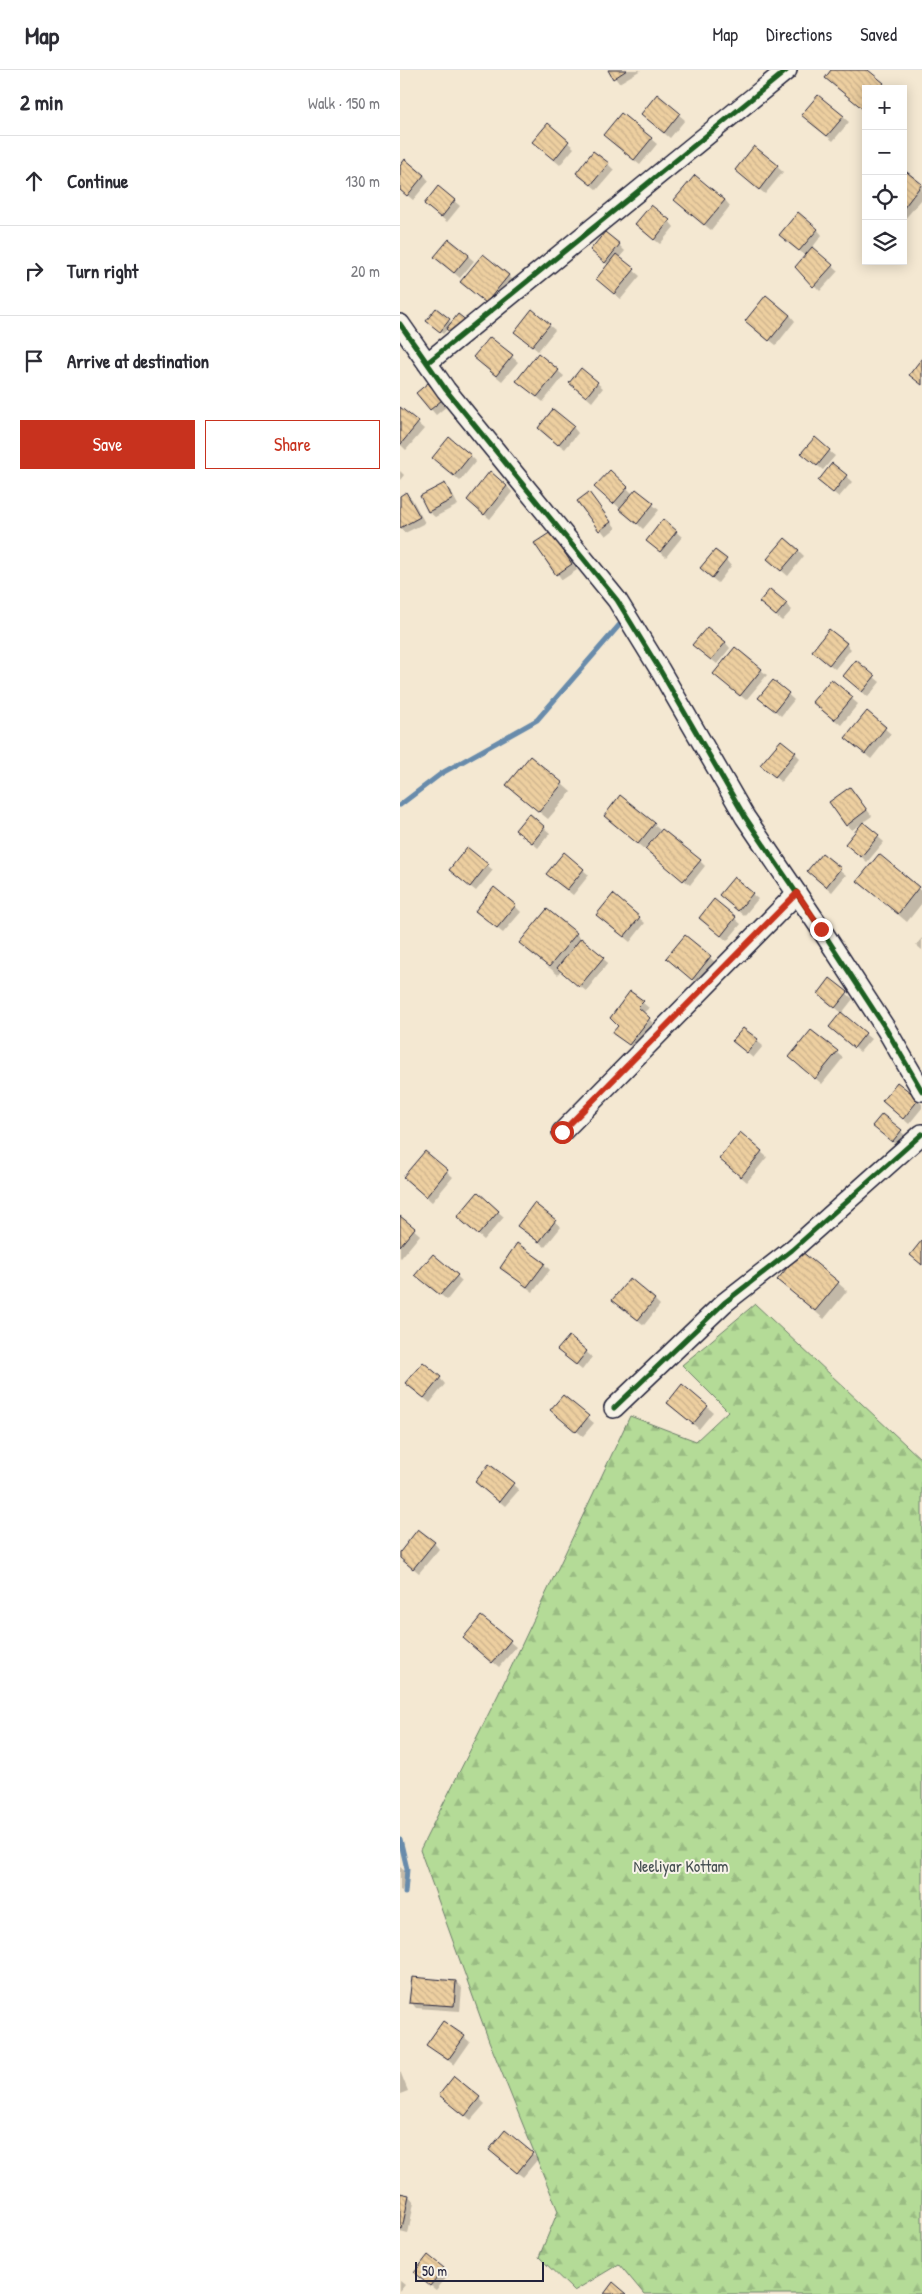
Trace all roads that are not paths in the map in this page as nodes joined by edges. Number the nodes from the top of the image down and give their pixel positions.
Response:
1 (787, 70) edge
2 (400, 324) edge
3 (427, 363) junction
4 (797, 893) junction
5 (922, 1091) edge
6 (562, 1132) dead end
7 (922, 1134) edge
8 (614, 1408) dead end

1 - 3 street
2 - 3 street
3 - 4 street
4 - 5 street
4 - 6 street
7 - 8 street

